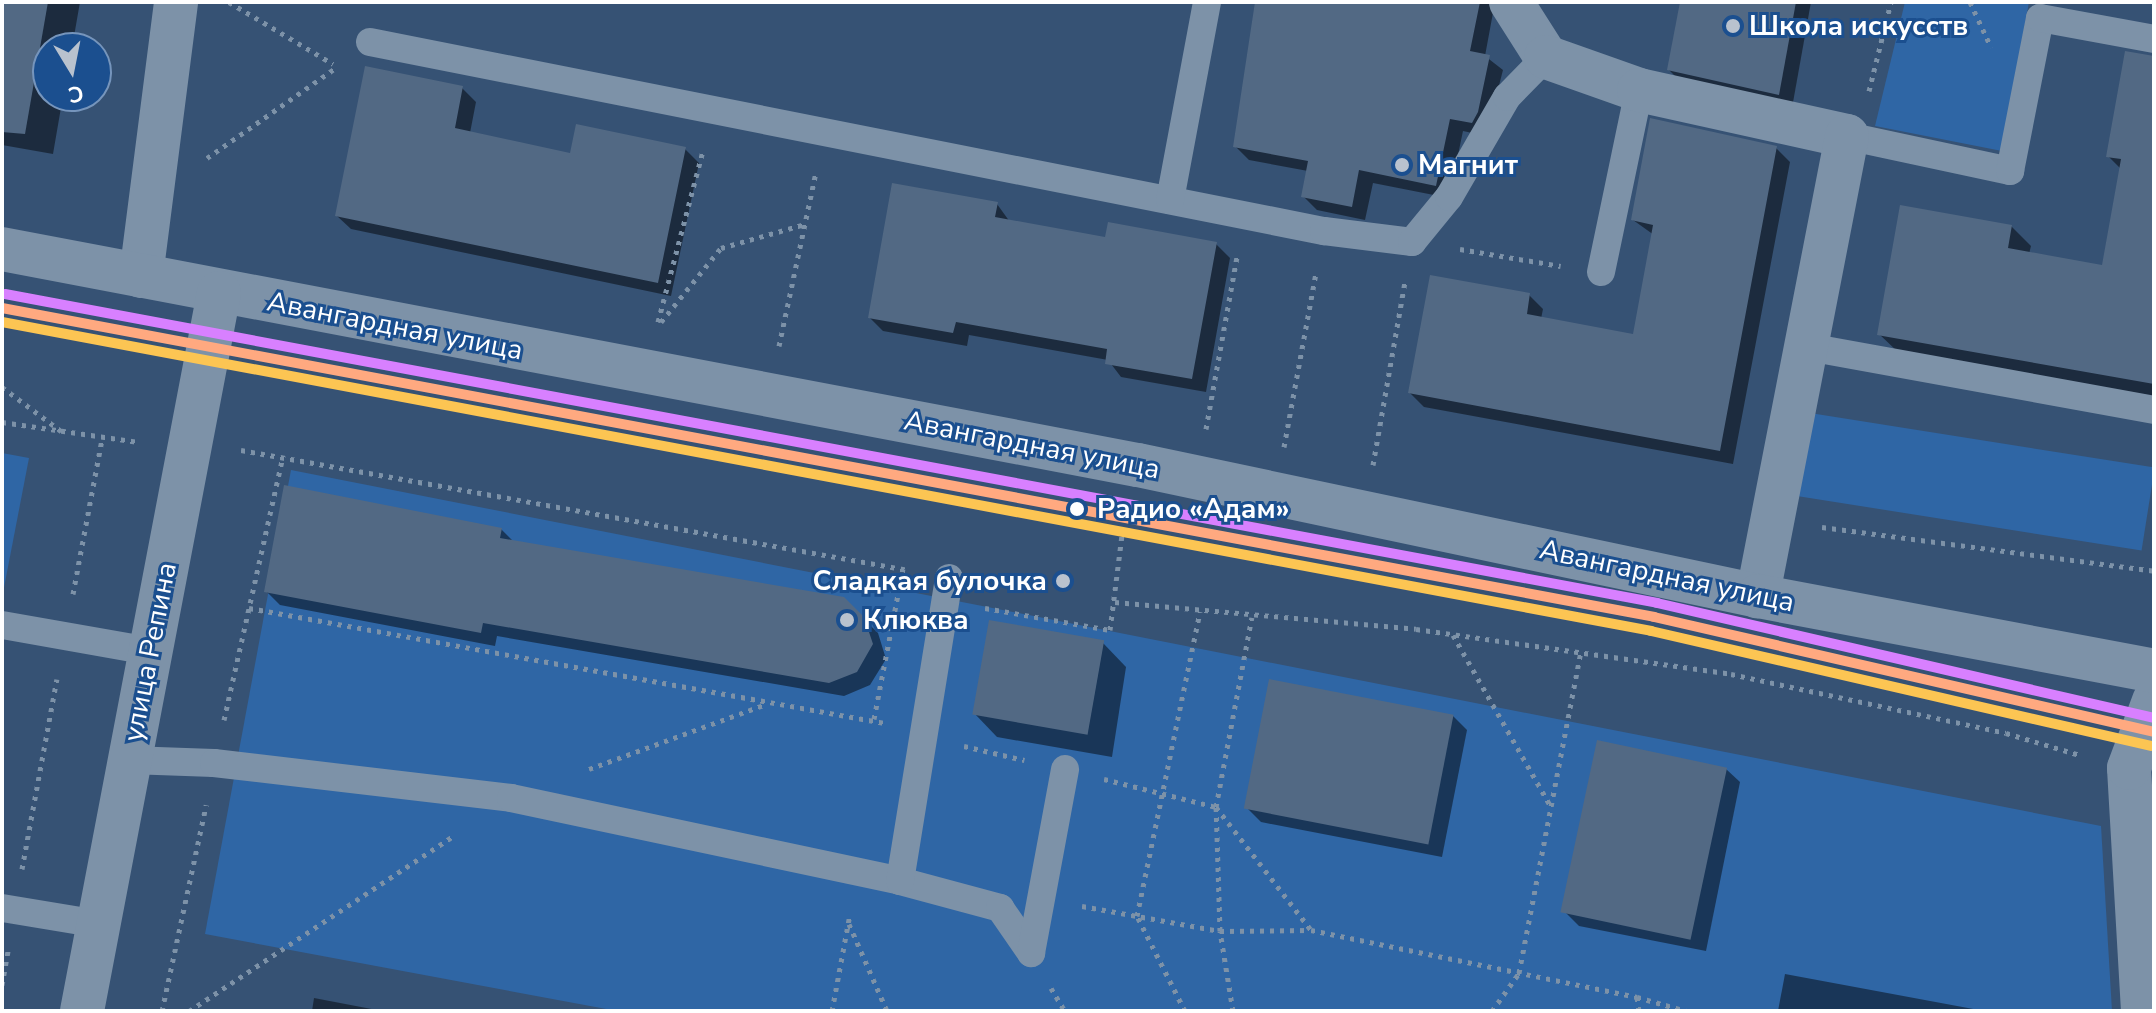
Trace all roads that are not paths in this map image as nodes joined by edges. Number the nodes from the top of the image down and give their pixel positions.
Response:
1 (176, 2) edge
2 (1207, 2) edge
3 (1511, 2) edge
4 (2154, 39) edge
5 (370, 42) road end
6 (1546, 57) junction
7 (1639, 90) junction
8 (1852, 137) junction
9 (1170, 200) junction
10 (2, 249) edge
11 (1601, 272) road end
12 (141, 276) junction
13 (219, 293) junction
14 (1808, 347) junction
15 (2154, 410) edge
16 (949, 578) road end
17 (1758, 596) junction
18 (2, 625) edge
19 (149, 651) junction
20 (2154, 671) edge
21 (2154, 701) edge
22 (129, 760) junction
23 (1065, 769) road end
24 (900, 881) junction
25 (8, 909) edge
26 (99, 924) junction
27 (82, 1011) edge
28 (2143, 1011) edge

1 - 12 street
2 - 9 lane
3 - 6 street
4 - 8 lane
5 - 9 lane
6 - 7 street
6 - 9 lane
7 - 8 street
7 - 11 lane
8 - 14 street
10 - 12 street, Авангардная улица
12 - 13 street, Авангардная улица
13 - 17 street, Авангардная улица
13 - 19 street, улица Репина
14 - 15 lane
14 - 17 street
16 - 24 lane
17 - 20 street, Авангардная улица
18 - 19 lane
19 - 22 street, улица Репина
21 - 28 street
22 - 24 lane
22 - 26 street, улица Репина
23 - 24 lane
25 - 26 lane
26 - 27 street, улица Репина

